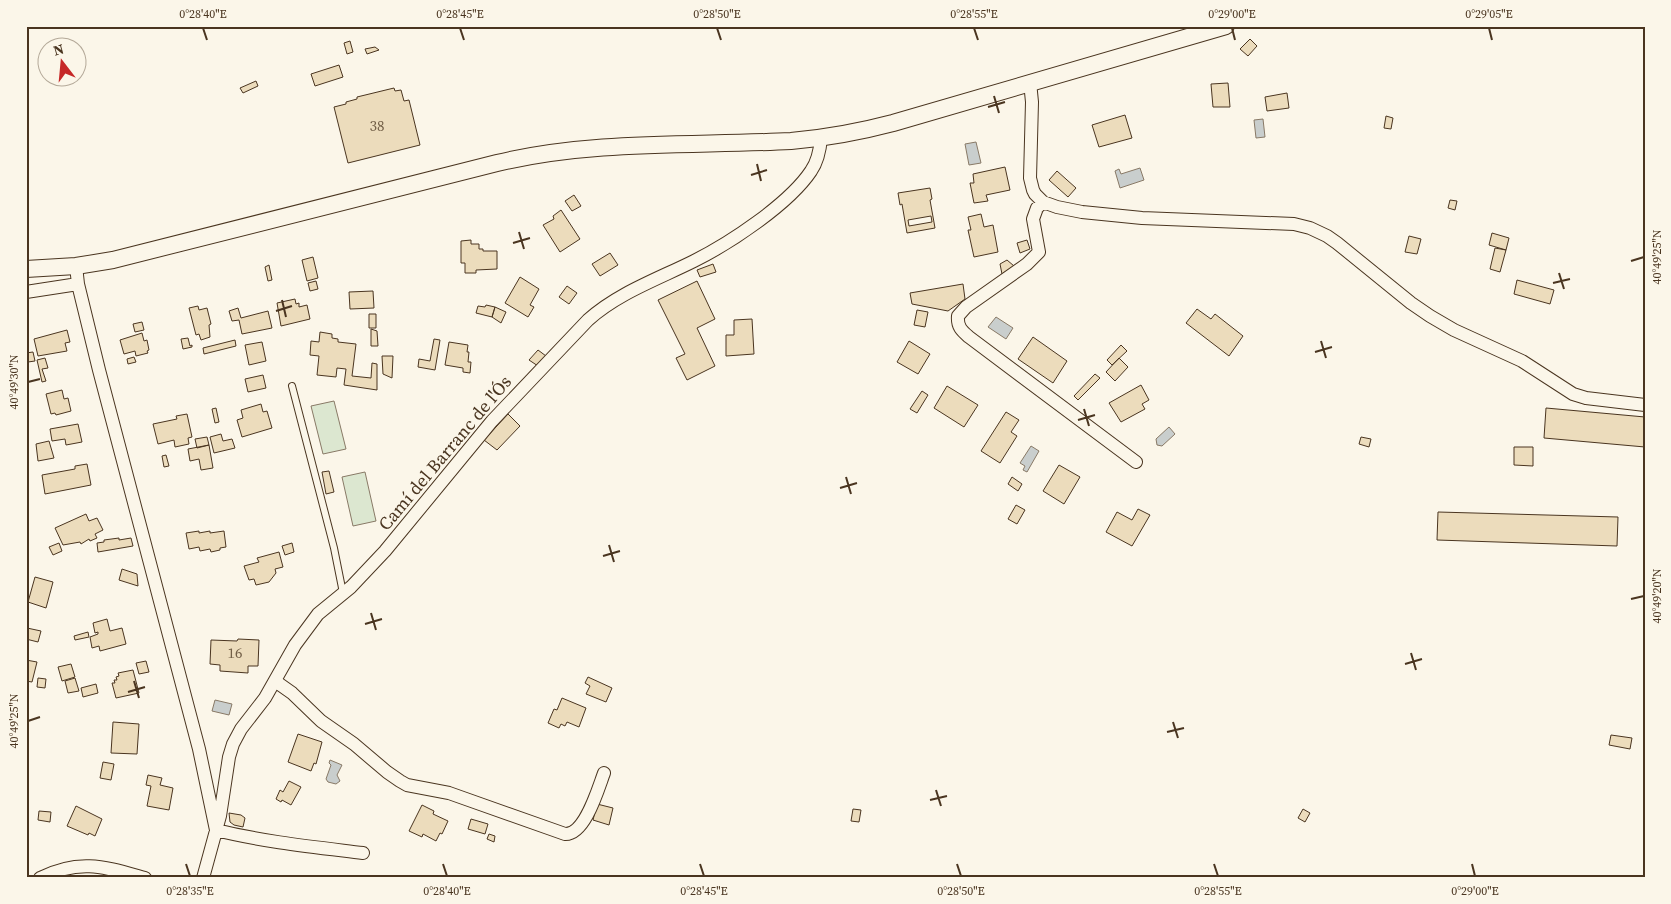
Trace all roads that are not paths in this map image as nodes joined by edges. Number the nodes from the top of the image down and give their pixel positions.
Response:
1 (1226, 26) edge
2 (1030, 82) junction
3 (822, 138) junction
4 (1043, 202) junction
5 (76, 266) junction
6 (44, 268) junction
7 (26, 269) edge
8 (78, 284) junction
9 (29, 291) edge
10 (292, 386) dead end
11 (1645, 405) edge
12 (1136, 462) dead end
13 (343, 594) junction
14 (275, 681) junction
15 (604, 773) dead end
16 (216, 830) junction
17 (363, 853) dead end
18 (40, 878) edge
19 (145, 878) edge
20 (203, 878) edge

1 - 2 street
2 - 3 street
2 - 4 street
3 - 5 street
3 - 13 street, Camí del Barranc de l'Ós
4 - 11 street
4 - 12 street
5 - 6 street
5 - 8 street
6 - 7 street
6 - 9 street
8 - 9 street
8 - 16 street
10 - 13 lane
13 - 14 street, Camí del Barranc de l'Ós
14 - 15 street
14 - 16 street, Camí del Barranc de l'Ós
16 - 17 street
16 - 20 street, Camí del Barranc de l'Ós
18 - 19 street

